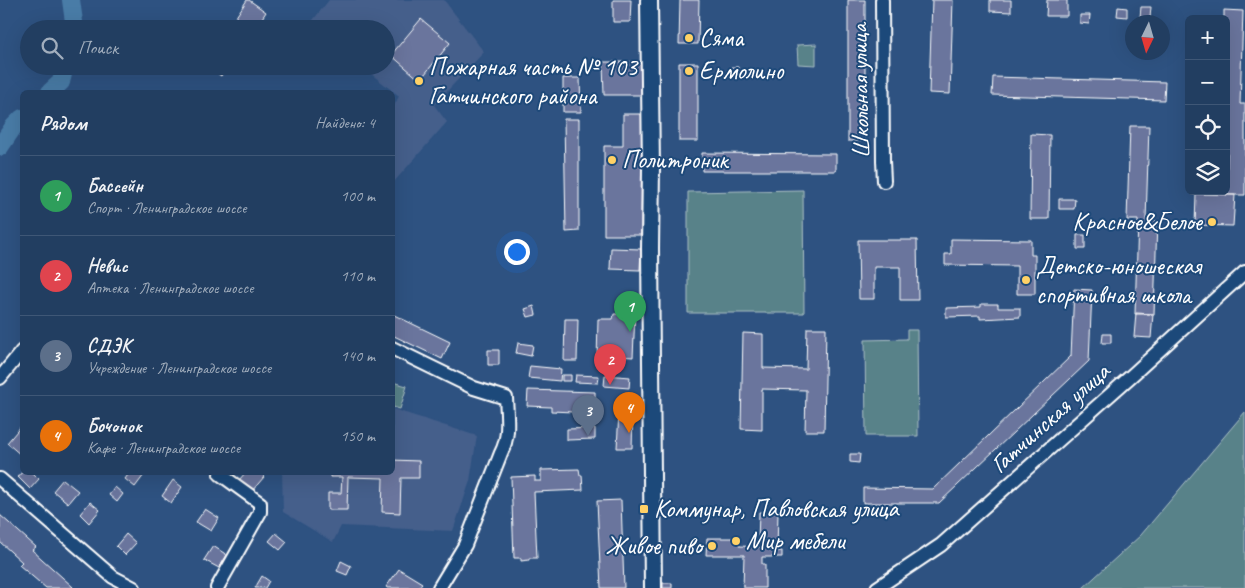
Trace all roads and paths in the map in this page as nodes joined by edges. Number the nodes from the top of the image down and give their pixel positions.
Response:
1 (649, 0) edge
2 (882, 0) edge
3 (884, 181) dead end
4 (1245, 272) edge
5 (395, 349) edge
6 (20, 353) edge
7 (0, 378) edge
8 (221, 475) edge
9 (0, 480) edge
10 (134, 588) edge
11 (218, 588) edge
12 (439, 588) edge
13 (653, 588) edge
14 (877, 588) edge

1 - 13 main road
2 - 3 street, Школьная улица
4 - 14 street, Гатчинская улица
5 - 12 street
6 - 7 street
8 - 11 street
9 - 10 street

